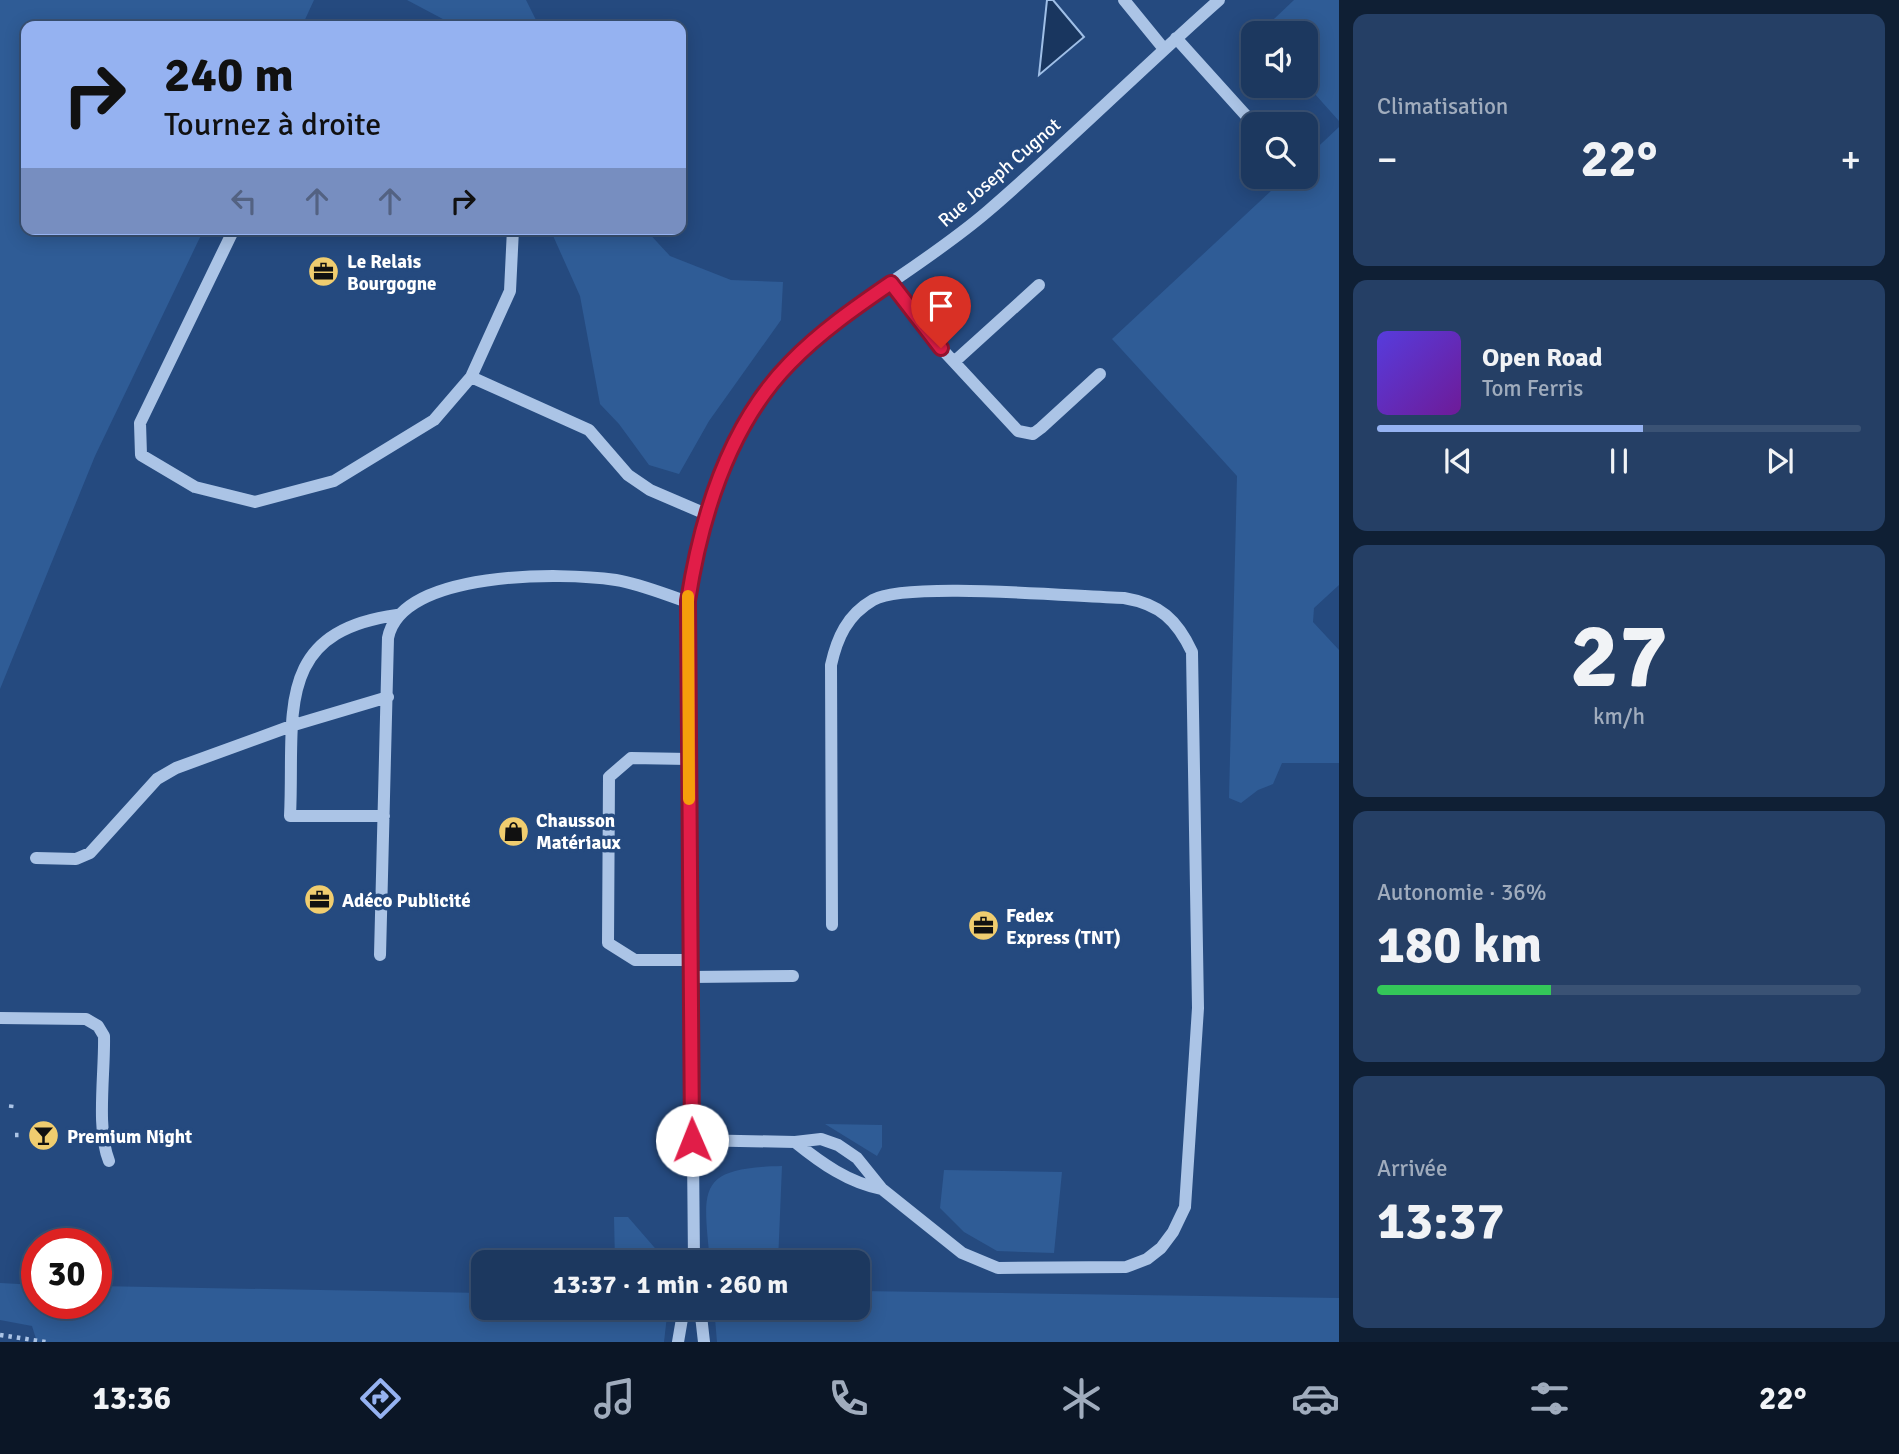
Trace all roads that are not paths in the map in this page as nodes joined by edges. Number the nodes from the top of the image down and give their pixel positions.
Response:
1 (1124, 0) edge
2 (1219, 0) edge
3 (1176, 38) junction
4 (1164, 49) junction
5 (1243, 112) edge
6 (231, 235) edge
7 (513, 235) edge
8 (891, 283) junction
9 (1038, 285) dead end
10 (954, 362) junction
11 (1100, 374) dead end
12 (471, 377) junction
13 (706, 514) junction
14 (688, 601) junction
15 (397, 615) junction
16 (388, 697) junction
17 (294, 725) junction
18 (689, 759) junction
19 (384, 816) junction
20 (36, 858) dead end
21 (832, 925) dead end
22 (380, 955) dead end
23 (690, 960) junction
24 (793, 976) dead end
25 (690, 977) junction
26 (0, 1018) edge
27 (692, 1140) junction
28 (795, 1142) junction
29 (109, 1161) dead end
30 (882, 1189) junction
31 (693, 1250) edge
32 (682, 1320) edge
33 (701, 1320) edge
34 (678, 1342) edge
35 (704, 1342) edge

1 - 4 street
2 - 3 street, Rue Joseph Cugnot
3 - 4 street, Rue Joseph Cugnot
3 - 5 street
4 - 8 street, Rue Joseph Cugnot
6 - 12 street
7 - 12 street
8 - 10 street
8 - 13 street, Rue Joseph Cugnot
9 - 10 street
10 - 11 street
12 - 13 street
13 - 14 street, Rue Joseph Cugnot
14 - 15 street
14 - 18 street, Rue Joseph Cugnot
15 - 16 street
15 - 17 street
16 - 17 street
16 - 19 street
17 - 19 street
17 - 20 street
18 - 23 street, Rue Joseph Cugnot
18 - 23 street
19 - 22 street
21 - 30 street
23 - 25 street, Rue Joseph Cugnot
24 - 25 street
25 - 27 street, Rue Joseph Cugnot
26 - 29 street
27 - 28 street
27 - 31 street, Rue Joseph Cugnot
28 - 30 street
28 - 30 street
32 - 34 street
33 - 35 street

